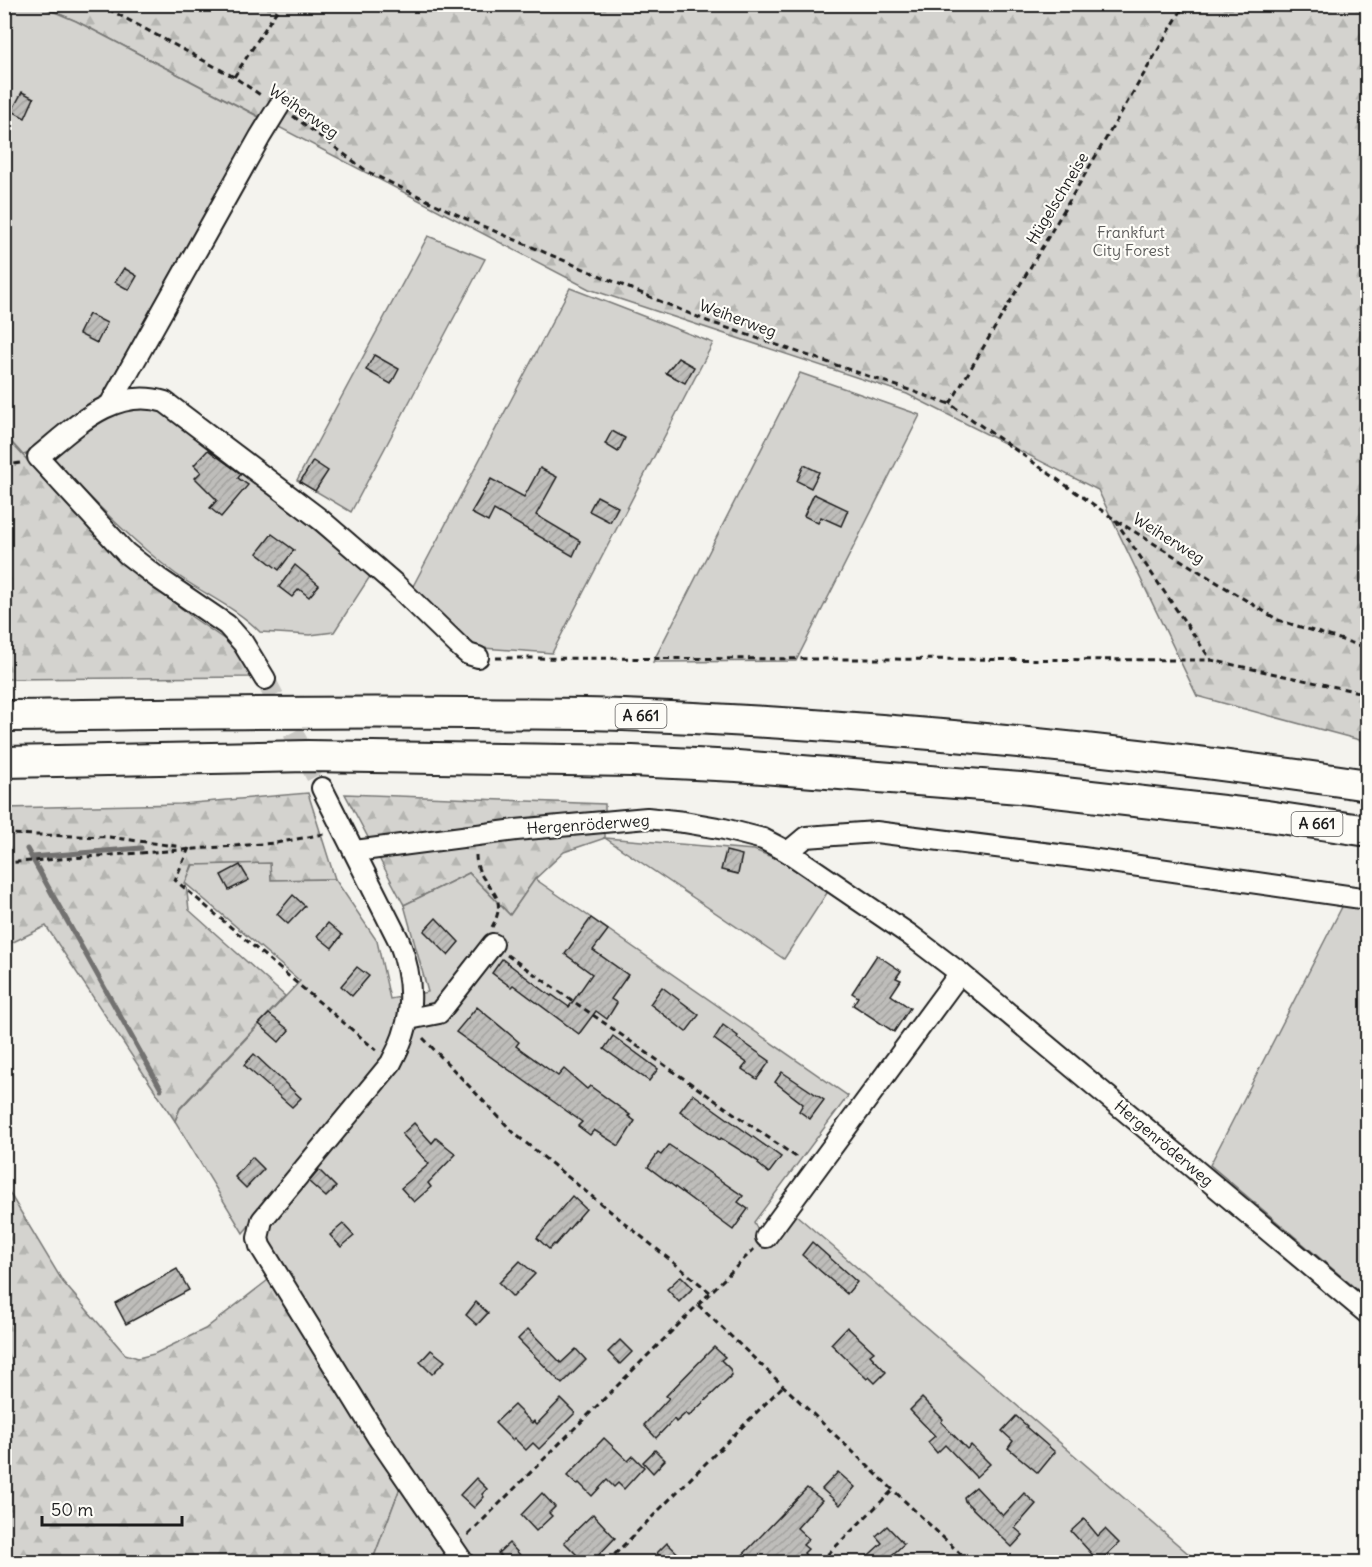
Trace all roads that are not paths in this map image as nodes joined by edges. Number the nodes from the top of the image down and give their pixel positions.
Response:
1 (279, 106) road end
2 (111, 404) junction
3 (478, 657) road end
4 (265, 679) tunnel mouth
5 (4, 716) edge
6 (4, 762) edge
7 (1368, 785) edge
8 (322, 788) tunnel mouth
9 (1368, 831) edge
10 (355, 851) junction
11 (788, 852) junction
12 (1368, 899) edge
13 (493, 944) road end
14 (960, 973) junction
15 (409, 1021) junction
16 (766, 1237) road end
17 (1368, 1314) edge
18 (459, 1556) edge

1 - 2 street
2 - 3 street
2 - 4 street
5 - 7 highway, A 661
6 - 9 highway, A 661
8 - 10 street
10 - 11 street, Hergenröderweg
10 - 15 street
11 - 12 street
11 - 14 street, Hergenröderweg
13 - 15 street
14 - 16 street
14 - 17 street, Hergenröderweg
15 - 18 street

